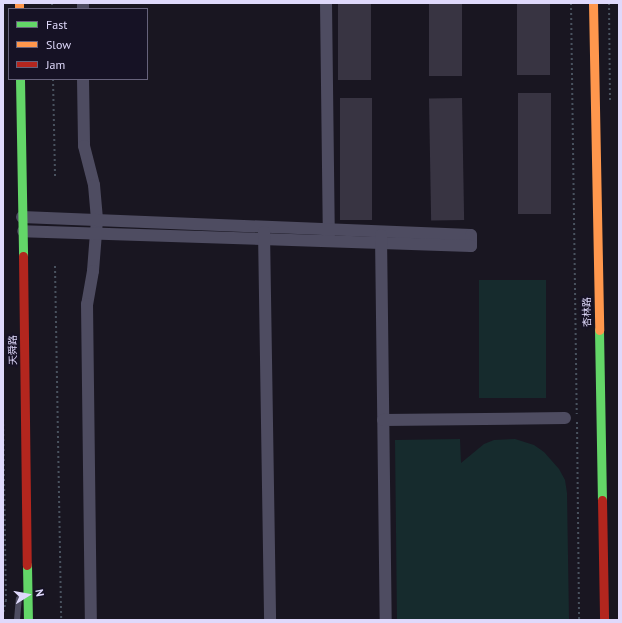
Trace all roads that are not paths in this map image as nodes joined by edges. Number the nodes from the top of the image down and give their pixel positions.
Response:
1 (326, 3) edge
2 (585, 3) edge
3 (593, 3) edge
4 (20, 80) edge
5 (83, 80) edge
6 (30, 215) junction
7 (97, 220) junction
8 (264, 227) junction
9 (30, 234) junction
10 (97, 234) junction
11 (329, 235) junction
12 (381, 237) junction
13 (565, 418) dead end
14 (383, 420) junction
15 (27, 514) junction
16 (20, 567) dead end
17 (19, 590) dead end
18 (17, 620) edge
19 (28, 620) edge
20 (91, 620) edge
21 (270, 620) edge
22 (386, 620) edge
23 (595, 620) edge
24 (604, 620) edge

1 - 11 street
2 - 23 street, 杏林路
3 - 24 street, 杏林路
4 - 6 street, 天舜路
5 - 7 street
6 - 7 street
6 - 9 street, 天舜路
7 - 8 street
7 - 10 street
8 - 11 street
8 - 21 street
9 - 10 street
9 - 15 street, 天舜路
10 - 11 street
10 - 20 street
11 - 12 street
12 - 12 street
12 - 14 street
13 - 14 street
14 - 22 street
15 - 16 lane
15 - 19 street, 天舜路
17 - 18 lane

